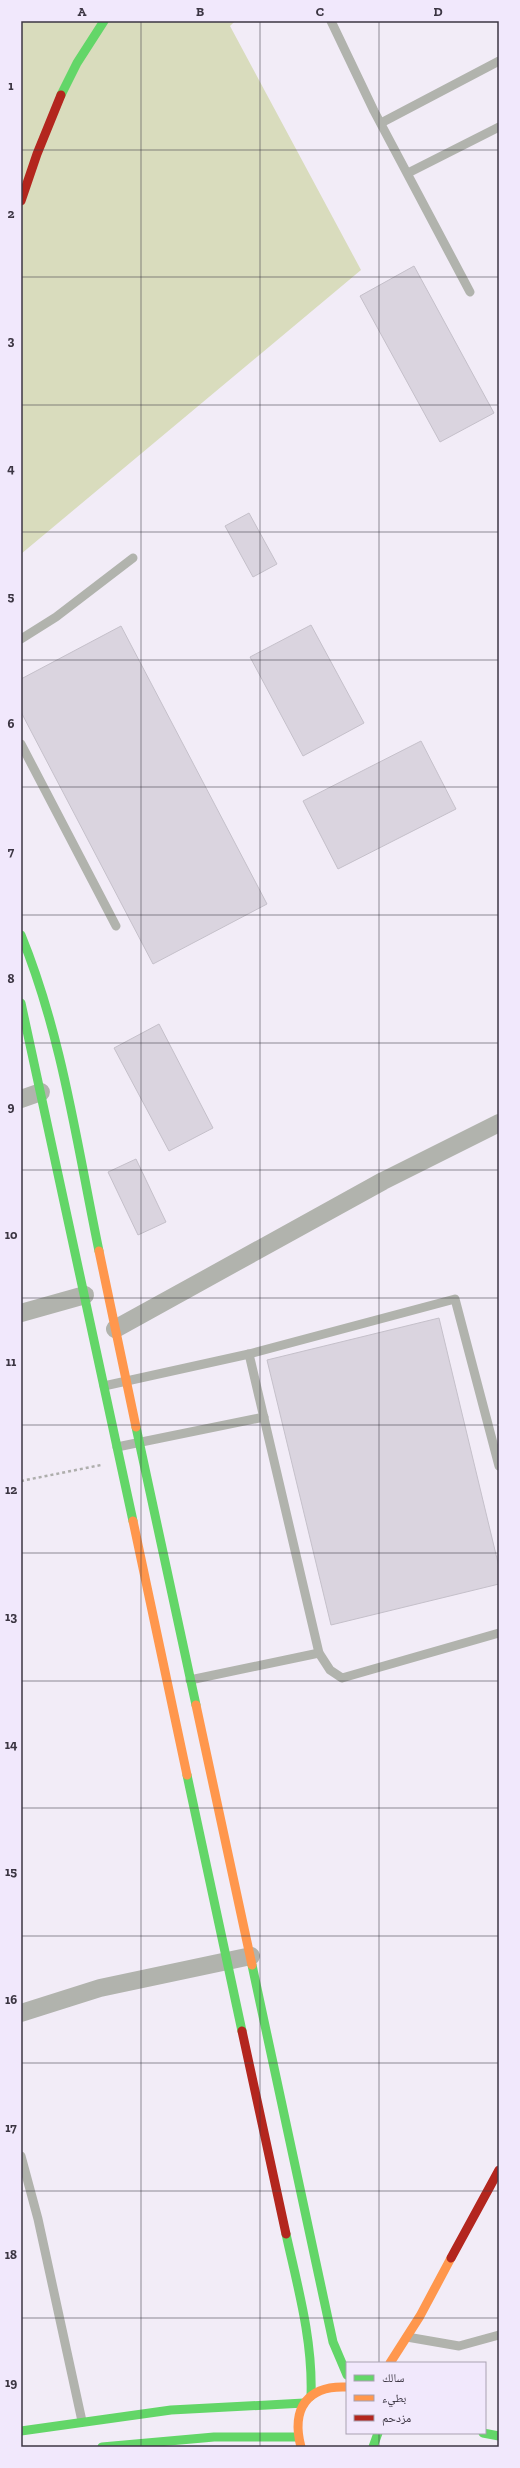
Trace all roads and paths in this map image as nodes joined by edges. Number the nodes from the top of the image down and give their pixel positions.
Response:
1 (104, 21) edge
2 (331, 21) edge
3 (499, 61) edge
4 (380, 122) junction
5 (499, 127) edge
6 (408, 173) junction
7 (21, 201) edge
8 (470, 292) dead end
9 (133, 558) dead end
10 (21, 639) edge
11 (21, 744) edge
12 (116, 926) dead end
13 (21, 935) edge
14 (21, 1003) edge
15 (40, 1092) junction
16 (21, 1099) edge
17 (499, 1123) edge
18 (85, 1295) junction
19 (21, 1313) edge
20 (114, 1329) junction
21 (249, 1354) junction
22 (126, 1380) junction
23 (104, 1386) junction
24 (264, 1417) junction
25 (140, 1442) junction
26 (117, 1447) junction
27 (120, 1461) junction
28 (499, 1466) edge
29 (21, 1481) edge
30 (499, 1633) edge
31 (319, 1653) junction
32 (180, 1683) junction
33 (251, 1956) junction
34 (227, 1961) junction
35 (21, 2012) edge
36 (21, 2156) edge
37 (499, 2170) edge
38 (499, 2335) edge
39 (406, 2337) junction
40 (391, 2362) edge
41 (346, 2373) edge
42 (346, 2387) edge
43 (311, 2396) junction
44 (304, 2403) junction
45 (82, 2421) junction
46 (21, 2431) edge
47 (378, 2434) edge
48 (486, 2434) edge
49 (499, 2436) edge
50 (298, 2437) junction
51 (102, 2447) edge
52 (301, 2447) edge
53 (373, 2447) edge

1 - 7 street
2 - 4 lane
3 - 4 lane
4 - 6 lane
5 - 6 lane
6 - 8 lane
9 - 10 lane
11 - 12 lane
13 - 20 street
14 - 15 street
15 - 16 street
15 - 18 street
17 - 20 street
18 - 19 street
18 - 23 street
20 - 22 street
21 - 22 lane
21 - 24 lane
21 - 28 lane
22 - 23 lane
22 - 25 street
23 - 26 street
24 - 25 lane
24 - 31 lane
25 - 26 lane
25 - 32 street
26 - 27 street
27 - 29 path
27 - 32 street
30 - 31 lane
31 - 32 lane
32 - 33 street
32 - 34 street
33 - 34 street
33 - 41 street
34 - 35 street
34 - 43 street
36 - 45 lane
37 - 39 street
38 - 39 lane
39 - 40 street
42 - 43 street
43 - 44 street
44 - 45 street
44 - 50 street
45 - 46 street
47 - 53 street
48 - 49 street
50 - 51 street
50 - 52 street

